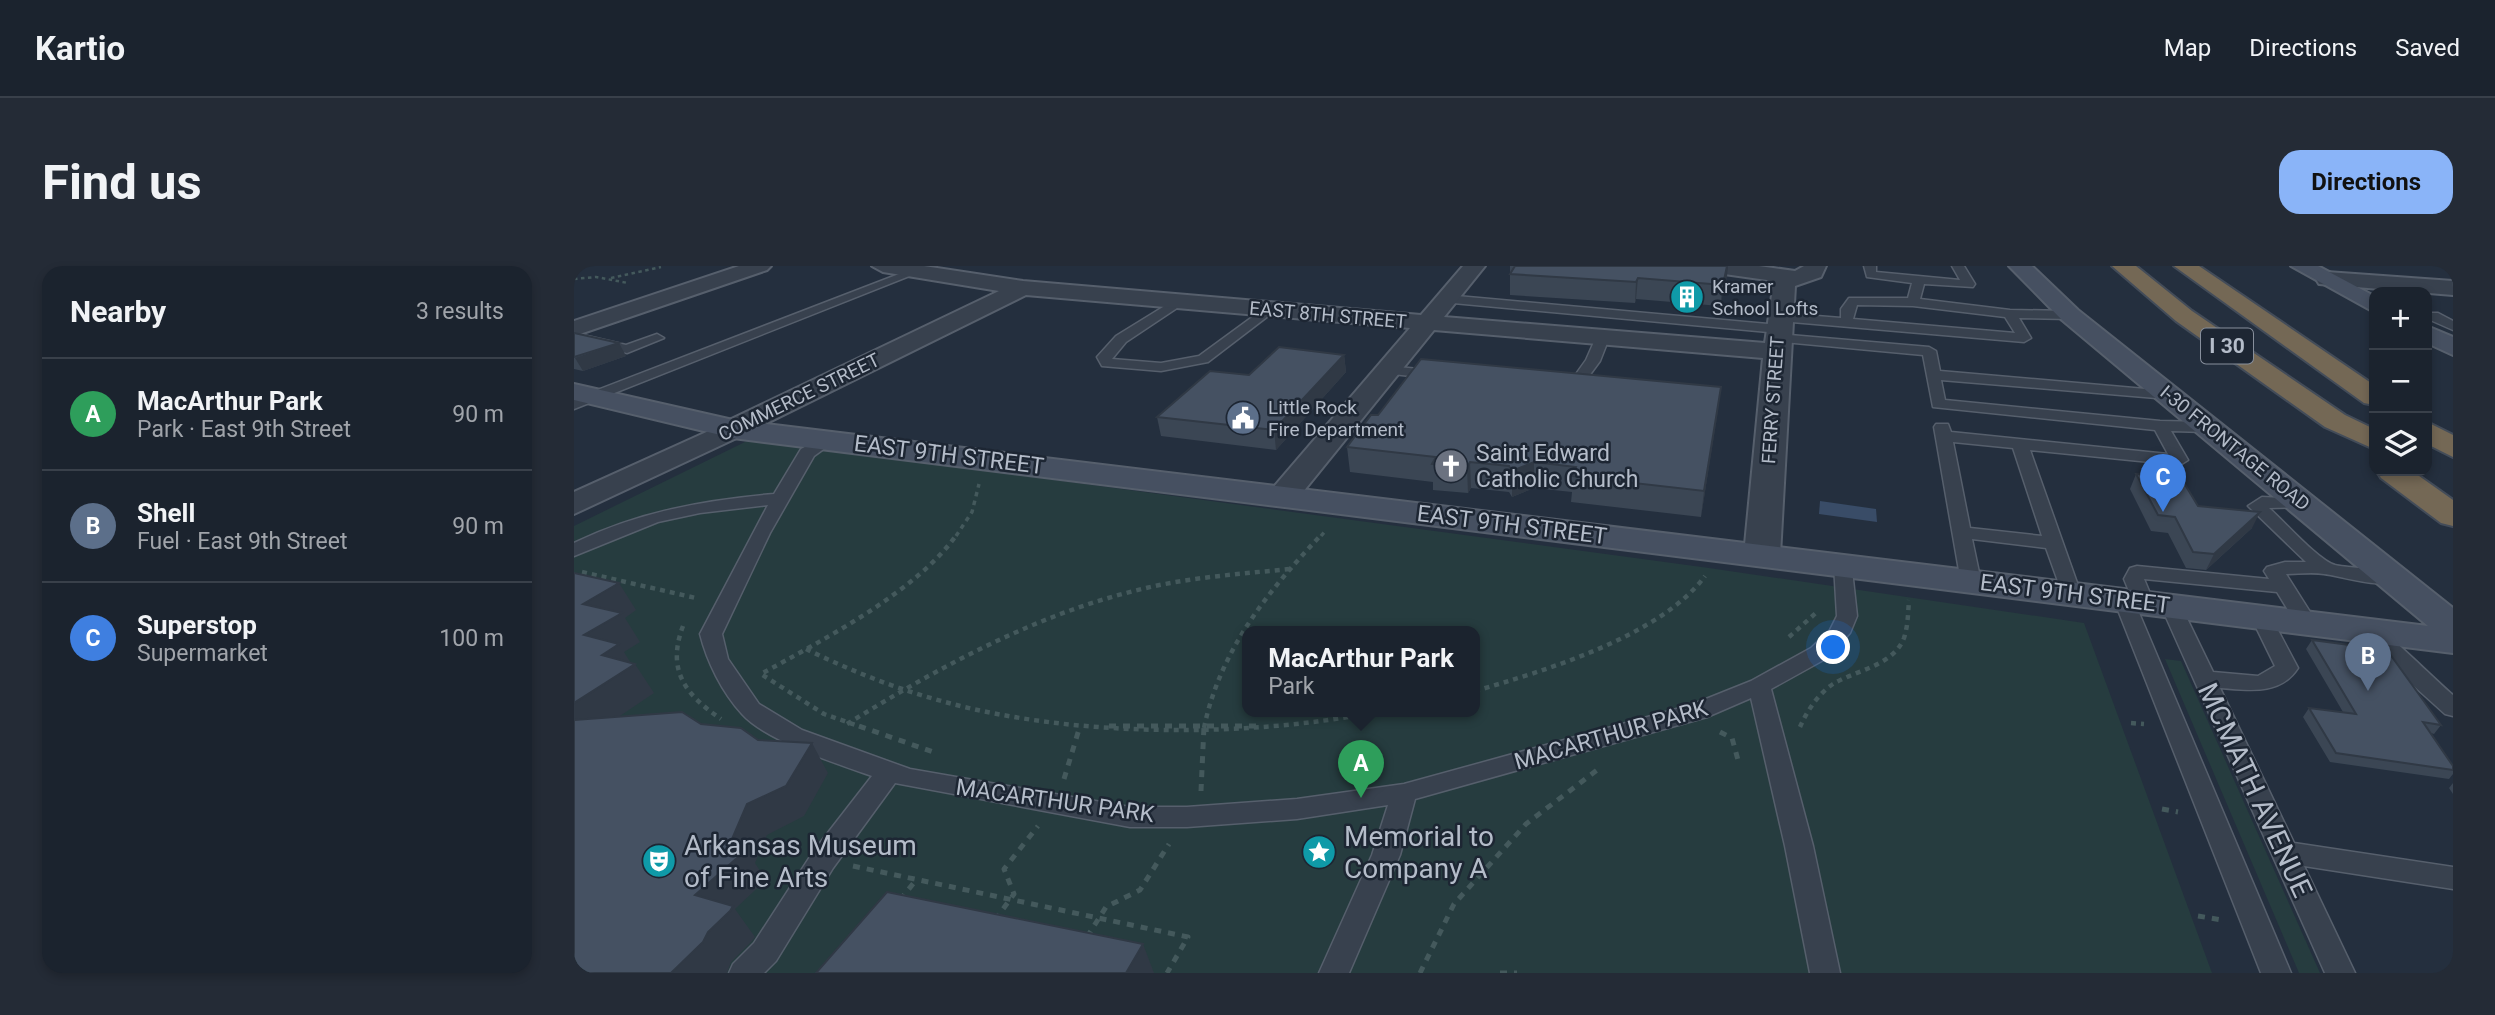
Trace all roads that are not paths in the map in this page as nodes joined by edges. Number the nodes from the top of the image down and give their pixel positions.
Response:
1 (760, 266) edge
2 (883, 266) edge
3 (1474, 266) edge
4 (1710, 266) edge
5 (1870, 266) edge
6 (1958, 266) edge
7 (2018, 266) edge
8 (2123, 266) edge
9 (2185, 266) edge
10 (2302, 266) edge
11 (916, 271) junction
12 (1804, 271) edge
13 (2327, 279) junction
14 (1919, 280) junction
15 (1023, 288) junction
16 (1446, 299) junction
17 (2369, 301) edge
18 (1180, 302) junction
19 (1913, 302) junction
20 (2452, 303) edge
21 (1270, 310) junction
22 (2010, 314) junction
23 (2070, 314) junction
24 (1426, 323) junction
25 (1847, 323) junction
26 (2432, 324) edge
27 (2432, 326) edge
28 (2453, 326) edge
29 (574, 329) edge
30 (1778, 334) junction
31 (574, 337) edge
32 (657, 338) dead end
33 (1602, 338) junction
34 (2453, 346) edge
35 (1388, 370) junction
36 (1452, 376) edge
37 (1933, 376) junction
38 (1568, 381) junction
39 (1544, 384) edge
40 (1594, 384) edge
41 (2369, 394) edge
42 (2168, 395) junction
43 (580, 397) edge
44 (1938, 404) junction
45 (2335, 421) junction
46 (2160, 426) junction
47 (2207, 427) junction
48 (1943, 428) junction
49 (733, 429) junction
50 (2432, 434) edge
51 (2369, 438) edge
52 (828, 440) junction
53 (2020, 444) junction
54 (2453, 448) edge
55 (2369, 454) edge
56 (2399, 476) edge
57 (2427, 476) edge
58 (2453, 494) edge
59 (1283, 496) junction
60 (782, 499) junction
61 (2301, 503) junction
62 (574, 504) edge
63 (2453, 516) edge
64 (1963, 534) junction
65 (2053, 543) junction
66 (574, 550) edge
67 (1762, 555) junction
68 (1844, 565) junction
69 (2324, 568) junction
70 (2394, 576) junction
71 (1971, 582) junction
72 (2286, 587) junction
73 (2071, 594) junction
74 (2146, 603) junction
75 (2261, 617) junction
76 (2306, 623) junction
77 (2453, 627) edge
78 (2374, 631) junction
79 (2453, 641) edge
80 (2204, 679) junction
81 (1759, 685) junction
82 (2453, 708) edge
83 (889, 772) junction
84 (1404, 793) junction
85 (2284, 852) junction
86 (2453, 878) edge
87 (744, 973) edge
88 (1334, 973) edge
89 (1825, 973) edge
90 (2276, 973) edge
91 (2340, 973) edge

1 - 29 street
2 - 11 street, EAST 8TH STREET
3 - 16 street
4 - 12 street
5 - 14 lane
6 - 14 lane
7 - 23 main road, I-30 FRONTAGE ROAD
8 - 45 highway, I 30
9 - 41 highway, I 30
10 - 13 main road
11 - 15 street, EAST 8TH STREET
11 - 43 lane
12 - 30 street, FERRY STREET
13 - 17 main road
13 - 20 street
14 - 19 lane
15 - 18 street, EAST 8TH STREET
15 - 49 street, COMMERCE STREET
16 - 24 street
16 - 30 lane
18 - 21 street, EAST 8TH STREET
18 - 21 lane
19 - 22 lane
19 - 25 lane
21 - 24 street, EAST 8TH STREET
22 - 23 lane
22 - 25 lane
23 - 42 main road, I-30 FRONTAGE ROAD
24 - 33 street, EAST 8TH STREET
24 - 35 street
25 - 30 lane
26 - 28 lane
27 - 34 main road
30 - 33 street, EAST 8TH STREET
30 - 37 lane
30 - 67 street, FERRY STREET
31 - 32 lane
33 - 38 lane
35 - 36 lane
35 - 59 street
37 - 42 lane
37 - 44 lane
38 - 39 lane
38 - 40 lane
42 - 47 main road, I-30 FRONTAGE ROAD
43 - 49 main road, EAST 9TH STREET
44 - 46 lane
44 - 48 lane
45 - 51 highway, I 30
45 - 55 highway
46 - 47 lane
46 - 53 lane
47 - 61 main road, I-30 FRONTAGE ROAD
48 - 53 lane
48 - 64 lane
49 - 52 main road, EAST 9TH STREET
49 - 62 street, COMMERCE STREET
50 - 54 highway
52 - 59 main road, EAST 9TH STREET
52 - 60 lane, MACARTHUR PARK
53 - 65 lane
56 - 63 highway
57 - 58 highway
59 - 67 main road, EAST 9TH STREET
60 - 66 lane
60 - 83 lane, MACARTHUR PARK
61 - 69 lane
61 - 70 main road, I-30 FRONTAGE ROAD
64 - 65 lane
64 - 71 lane
65 - 73 lane
67 - 68 main road, EAST 9TH STREET
68 - 71 main road, EAST 9TH STREET
68 - 81 lane, MACARTHUR PARK
69 - 70 lane
69 - 72 lane
70 - 77 main road, I-30 FRONTAGE ROAD
71 - 73 main road, EAST 9TH STREET
72 - 74 lane
72 - 76 lane
73 - 74 main road, EAST 9TH STREET
74 - 75 main road, EAST 9TH STREET
74 - 80 lane, MCMATH AVENUE
74 - 90 lane, MCMATH AVENUE
75 - 76 main road, EAST 9TH STREET
75 - 80 lane
76 - 78 main road, EAST 9TH STREET
78 - 79 main road, EAST 9TH STREET
78 - 82 lane
80 - 85 lane, MCMATH AVENUE
81 - 84 lane, MACARTHUR PARK
81 - 89 lane
83 - 84 lane, MACARTHUR PARK
83 - 87 lane
84 - 88 lane
85 - 86 lane
85 - 91 lane, MCMATH AVENUE

